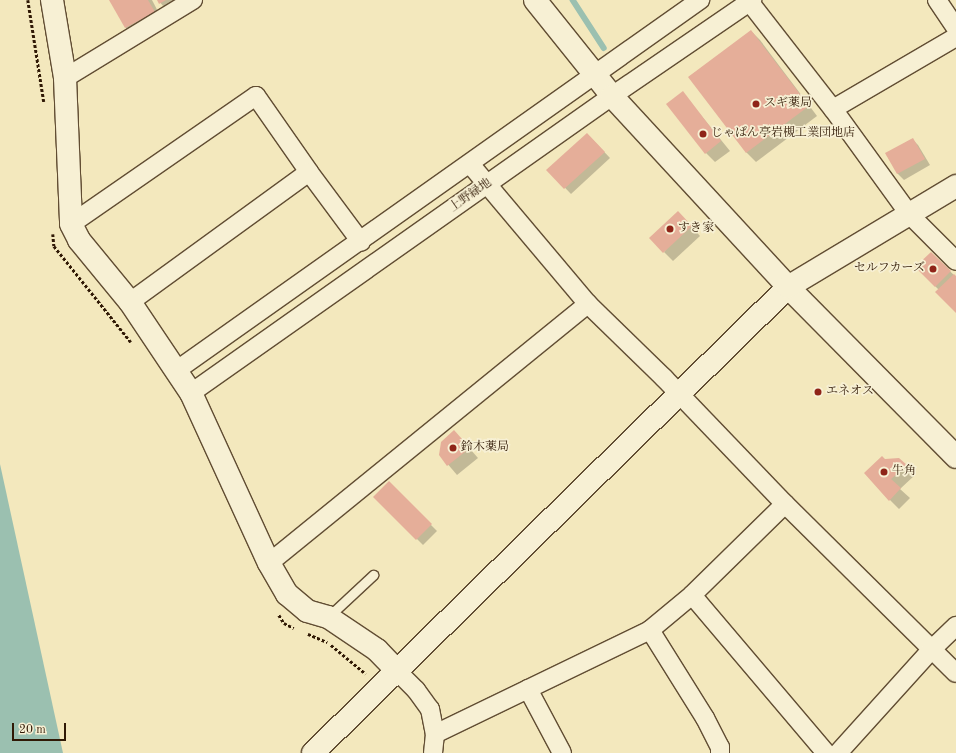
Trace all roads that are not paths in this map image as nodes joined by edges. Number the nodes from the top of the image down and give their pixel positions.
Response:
1 (52, 0) edge
2 (193, 0) edge
3 (535, 0) edge
4 (700, 0) edge
5 (937, 0) edge
6 (750, 1) edge
7 (956, 28) edge
8 (956, 37) edge
9 (594, 76) junction
10 (65, 78) junction
11 (612, 96) junction
12 (833, 110) junction
13 (470, 164) junction
14 (309, 172) junction
15 (487, 184) junction
16 (956, 186) edge
17 (909, 214) junction
18 (71, 224) junction
19 (361, 242) junction
20 (956, 261) edge
21 (788, 287) junction
22 (130, 302) junction
23 (588, 304) junction
24 (177, 370) junction
25 (191, 393) junction
26 (679, 393) junction
27 (956, 457) edge
28 (785, 504) junction
29 (270, 562) junction
30 (373, 575) dead end
31 (692, 594) junction
32 (328, 617) junction
33 (956, 626) edge
34 (650, 630) junction
35 (931, 650) junction
36 (397, 671) junction
37 (956, 673) edge
38 (528, 689) junction
39 (435, 734) junction
40 (313, 753) edge
41 (433, 753) edge
42 (562, 753) edge
43 (720, 753) edge
44 (826, 753) edge
45 (838, 753) edge

1 - 10 street
2 - 10 street
3 - 9 street
4 - 9 street
5 - 7 street
6 - 11 street, 上野緑地
6 - 12 street
8 - 12 street
9 - 11 street
9 - 13 street
10 - 18 street
11 - 15 street, 上野緑地
11 - 21 street
12 - 17 street
13 - 15 street
13 - 19 street
14 - 18 street
14 - 19 street
14 - 22 street
15 - 23 street
15 - 25 street, 上野緑地
16 - 17 street
17 - 20 street
17 - 21 street
18 - 22 street
19 - 24 street
21 - 26 street
21 - 27 street
22 - 24 street
23 - 26 street
23 - 29 street
24 - 25 street
25 - 29 street
26 - 28 street
26 - 36 street
28 - 31 street
28 - 35 street
29 - 32 street
30 - 32 lane
31 - 34 street
31 - 44 street
32 - 36 street
33 - 35 street
34 - 38 street
34 - 43 street
35 - 37 street
35 - 45 street
36 - 39 street
36 - 40 street
38 - 39 street
38 - 42 street
39 - 41 street

